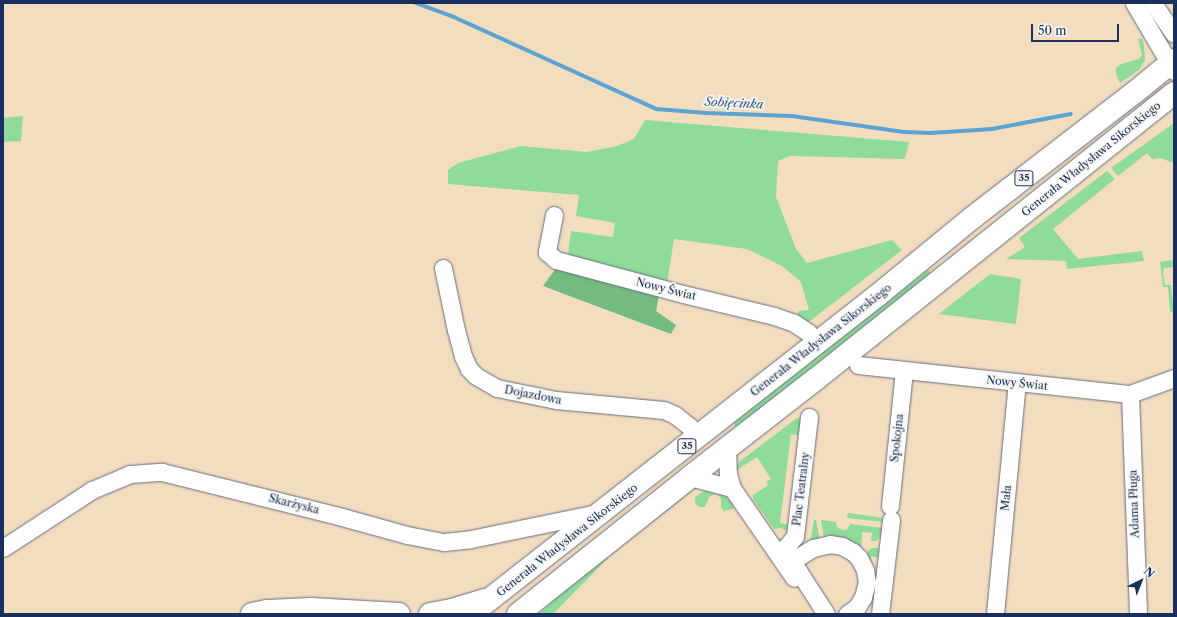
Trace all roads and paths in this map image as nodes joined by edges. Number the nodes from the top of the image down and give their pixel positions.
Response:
1 (1134, 3) edge
2 (1153, 3) edge
3 (1174, 34) edge
4 (1173, 64) edge
5 (1174, 93) edge
6 (554, 215) dead end
7 (443, 268) dead end
8 (816, 344) junction
9 (858, 365) dead end
10 (904, 371) junction
11 (1174, 378) edge
12 (1017, 383) junction
13 (1130, 394) junction
14 (810, 417) dead end
15 (699, 436) junction
16 (727, 448) junction
17 (690, 477) junction
18 (732, 488) junction
19 (602, 512) junction
20 (3, 548) edge
21 (778, 553) junction
22 (495, 596) junction
23 (252, 614) edge
24 (400, 614) edge
25 (430, 614) edge
26 (471, 614) edge
27 (518, 614) edge
28 (818, 614) edge
29 (826, 614) edge
30 (847, 614) edge
31 (880, 614) edge
32 (995, 614) edge
33 (1138, 614) edge

1 - 4 street
2 - 3 street
4 - 8 main road, Generała Władysława Sikorskiego / 35
5 - 16 main road, Generała Władysława Sikorskiego / 35
6 - 8 street, Nowy Świat
7 - 15 street, Dojazdowa
8 - 15 main road, Generała Władysława Sikorskiego / 35
9 - 10 street, Nowy Świat
10 - 12 street, Nowy Świat
10 - 31 street, Spokojna
11 - 13 street, Nowy Świat
12 - 13 street, Nowy Świat
12 - 32 street, Mała
13 - 33 street, Adama Pługa
14 - 21 street, Plac Teatralny
15 - 19 main road, Generała Władysława Sikorskiego / 35
16 - 17 main road, Generała Władysława Sikorskiego / 35
16 - 18 street
17 - 18 street
17 - 27 main road, Generała Władysława Sikorskiego / 35
18 - 21 street
19 - 20 street, Skarżyska
19 - 22 main road, Generała Władysława Sikorskiego / 35
21 - 28 street
22 - 25 main road
22 - 26 main road, Generała Władysława Sikorskiego / 35
23 - 24 main road
29 - 30 street

